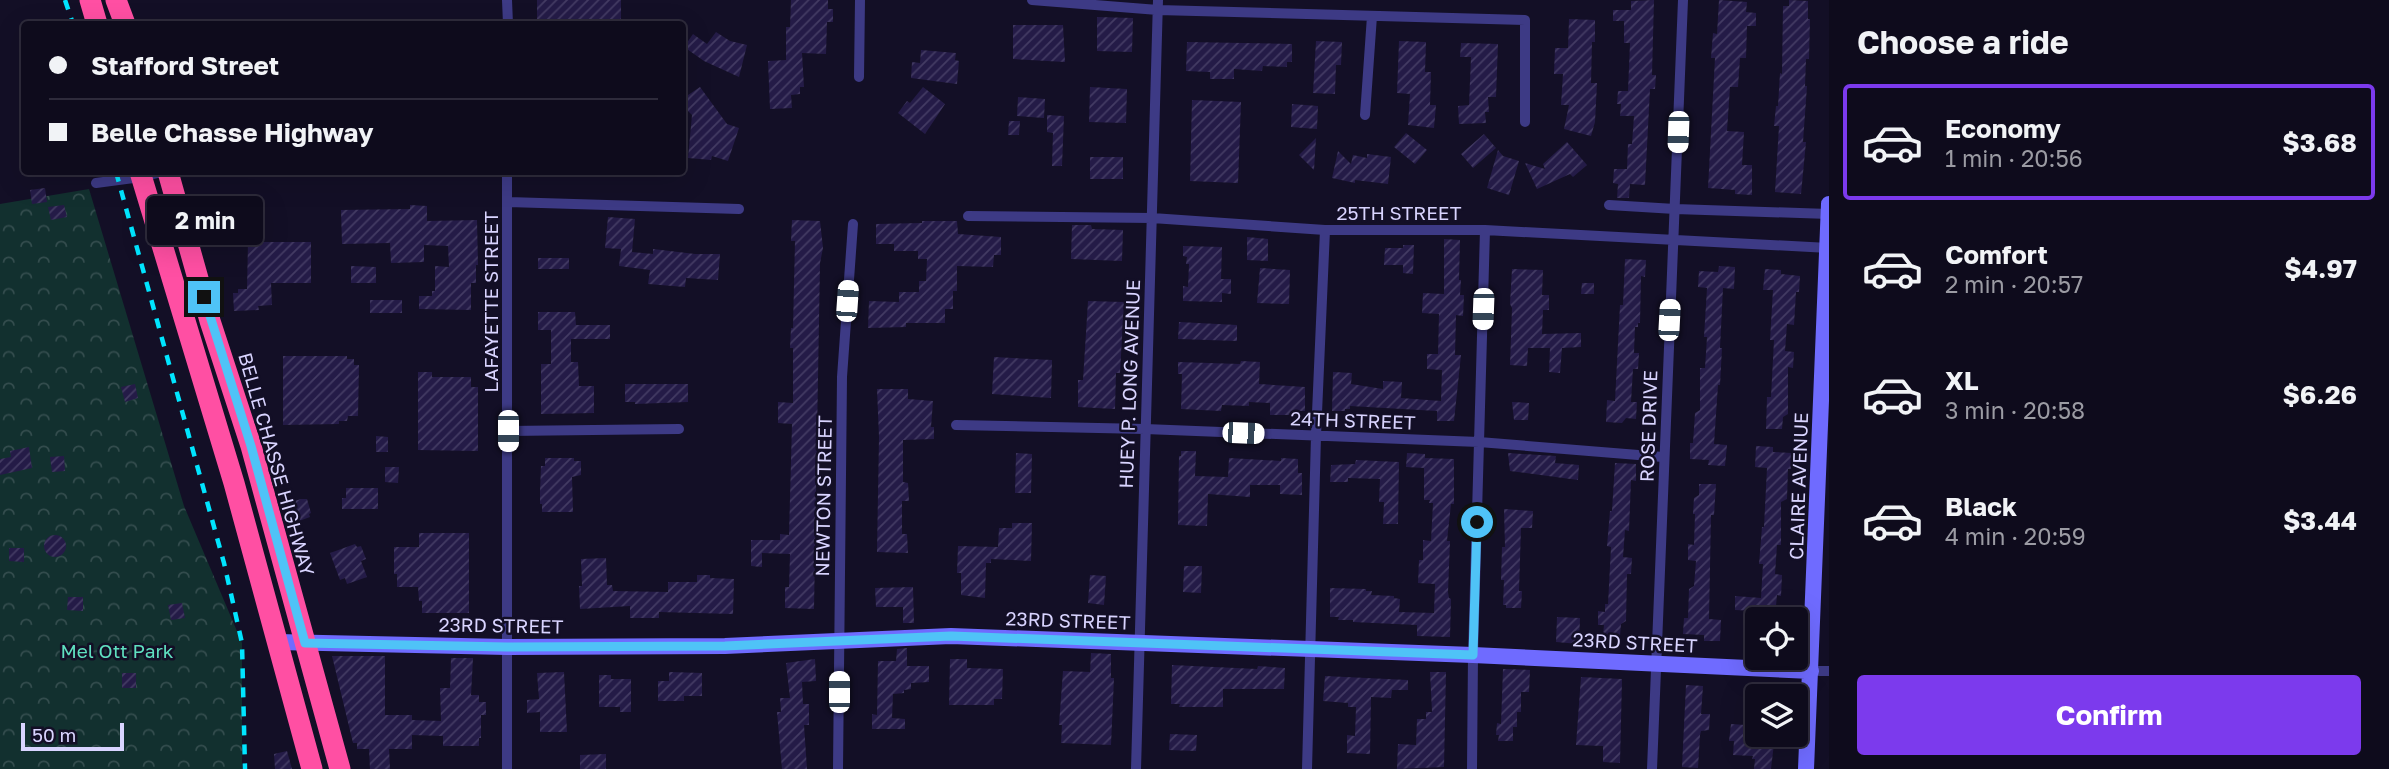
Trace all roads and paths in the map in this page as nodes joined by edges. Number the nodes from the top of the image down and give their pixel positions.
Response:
1 (90, 0) edge
2 (116, 0) edge
3 (507, 0) edge
4 (860, 0) edge
5 (1032, 0) edge
6 (1683, 0) edge
7 (1158, 5) edge
8 (1371, 16) junction
9 (96, 21) edge
10 (124, 21) edge
11 (508, 21) edge
12 (859, 77) dead end
13 (1365, 115) dead end
14 (1525, 122) dead end
15 (138, 175) edge
16 (149, 175) edge
17 (169, 175) edge
18 (507, 175) edge
19 (96, 183) dead end
20 (508, 202) junction
21 (1829, 204) edge
22 (1609, 205) dead end
23 (739, 209) dead end
24 (1675, 209) junction
25 (1829, 214) edge
26 (968, 216) dead end
27 (1152, 218) junction
28 (853, 224) dead end
29 (1325, 230) junction
30 (1485, 230) junction
31 (1673, 239) junction
32 (1829, 248) edge
33 (956, 425) dead end
34 (679, 429) dead end
35 (1145, 429) junction
36 (508, 431) junction
37 (1317, 436) junction
38 (1479, 442) junction
39 (1664, 457) junction
40 (839, 640) junction
41 (277, 642) junction
42 (305, 643) junction
43 (1138, 643) junction
44 (507, 647) junction
45 (1312, 649) junction
46 (1473, 655) junction
47 (1658, 664) junction
48 (1811, 671) junction
49 (1829, 671) edge
50 (312, 769) edge
51 (340, 769) edge
52 (507, 769) edge
53 (838, 769) edge
54 (1136, 769) edge
55 (1307, 769) edge
56 (1472, 769) edge
57 (1652, 769) edge
58 (1806, 769) edge

1 - 9 highway
2 - 10 highway
3 - 11 street
4 - 12 street
5 - 7 street
6 - 24 street, ROSE DRIVE
7 - 8 street
7 - 27 street, HUEY P. LONG AVENUE
8 - 13 street
8 - 14 street
15 - 19 street
16 - 41 highway
17 - 42 highway, BELLE CHASSE HIGHWAY
18 - 20 street, LAFAYETTE STREET
20 - 23 street
20 - 36 street, LAFAYETTE STREET
21 - 25 street, CLAIRE AVENUE
22 - 24 street
24 - 25 street
24 - 31 street, ROSE DRIVE
25 - 32 street, CLAIRE AVENUE
26 - 27 street, 25TH STREET
27 - 29 street, 25TH STREET
27 - 35 street, HUEY P. LONG AVENUE
28 - 40 street, NEWTON STREET
29 - 30 street, 25TH STREET
29 - 37 street
30 - 31 street, 25TH STREET
30 - 38 street
31 - 32 street, 25TH STREET
31 - 39 street, ROSE DRIVE
32 - 48 street, CLAIRE AVENUE
33 - 35 street, 24TH STREET
34 - 36 street
35 - 37 street, 24TH STREET
35 - 43 street, HUEY P. LONG AVENUE
36 - 44 street, LAFAYETTE STREET
37 - 38 street, 24TH STREET
37 - 45 street
38 - 39 street, 24TH STREET
38 - 46 street
39 - 47 street, ROSE DRIVE
40 - 43 street, 23RD STREET
40 - 44 street, 23RD STREET
40 - 53 street, NEWTON STREET
41 - 42 street, 23RD STREET
41 - 50 highway
42 - 44 street, 23RD STREET
42 - 51 highway, BELLE CHASSE HIGHWAY
43 - 45 street, 23RD STREET
43 - 54 street, HUEY P. LONG AVENUE
44 - 52 street, LAFAYETTE STREET
45 - 46 street, 23RD STREET
45 - 55 street
46 - 47 street, 23RD STREET
46 - 56 street
47 - 48 street, 23RD STREET
47 - 57 street, ROSE DRIVE
48 - 49 street, 23RD STREET
48 - 58 street, CLAIRE AVENUE

